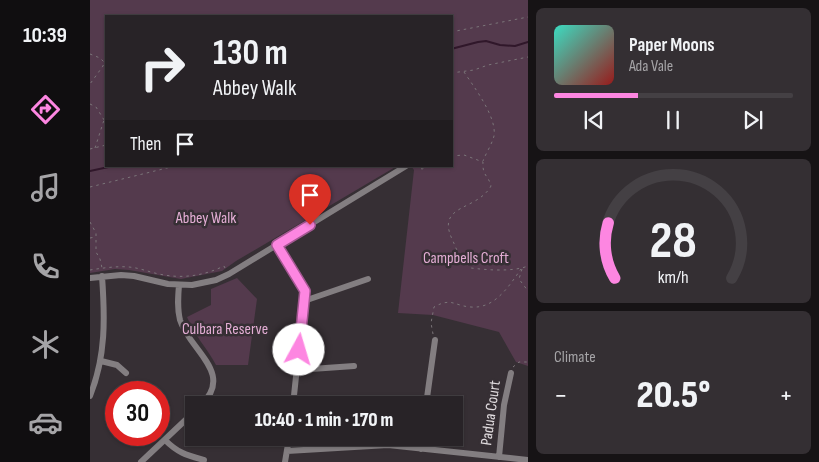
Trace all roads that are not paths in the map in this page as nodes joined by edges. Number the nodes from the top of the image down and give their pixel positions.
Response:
1 (404, 167) edge
2 (277, 245) junction
3 (102, 276) junction
4 (90, 278) edge
5 (368, 279) dead end
6 (179, 285) junction
7 (304, 301) junction
8 (435, 340) road end
9 (101, 361) junction
10 (354, 366) dead end
11 (297, 370) junction
12 (126, 373) dead end
13 (510, 373) road end
14 (90, 396) edge
15 (209, 396) edge
16 (294, 396) edge
17 (427, 396) edge
18 (185, 421) edge
19 (170, 435) edge
20 (170, 445) edge
21 (158, 446) edge
22 (288, 446) edge
23 (421, 446) edge
24 (421, 449) junction
25 (287, 451) junction
26 (499, 457) junction
27 (204, 460) dead end
28 (528, 460) edge
29 (141, 462) edge
30 (285, 462) edge

1 - 2 street
2 - 6 street
2 - 7 street
3 - 4 street
3 - 6 street
3 - 9 street
5 - 7 street
6 - 15 street
7 - 11 street
8 - 17 street
9 - 12 street
9 - 14 street
10 - 11 street
11 - 16 street
13 - 26 street, Padua Court
18 - 19 street
20 - 27 street
21 - 29 street
22 - 25 street
23 - 24 street
24 - 25 street
24 - 26 street
25 - 30 street
26 - 28 street

